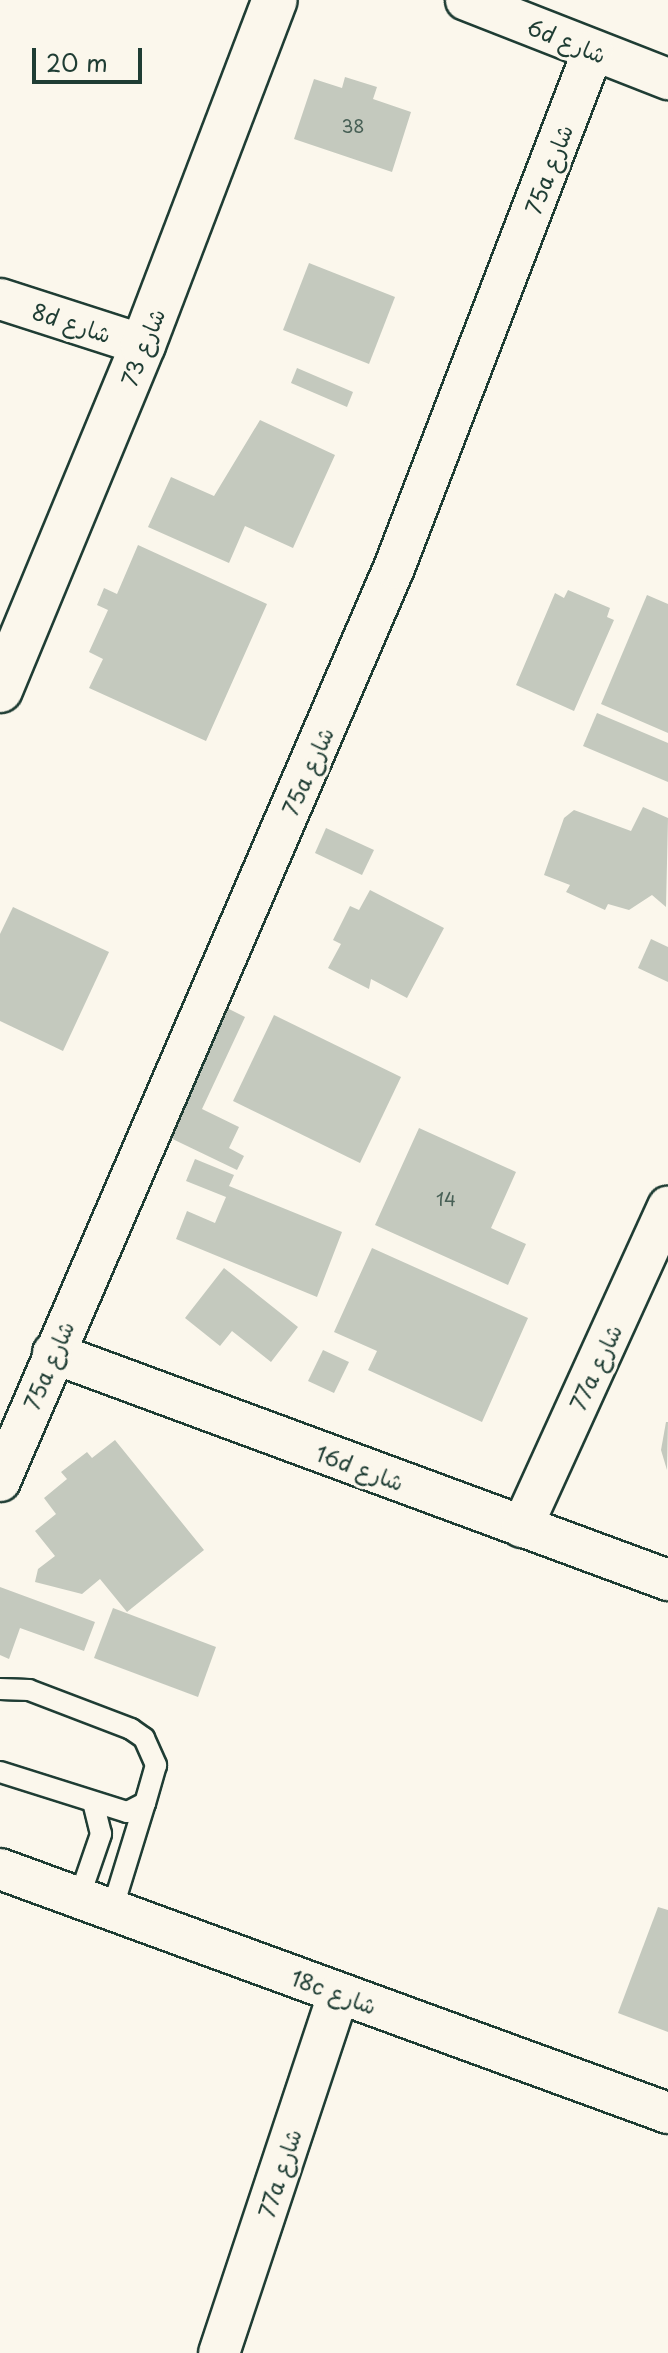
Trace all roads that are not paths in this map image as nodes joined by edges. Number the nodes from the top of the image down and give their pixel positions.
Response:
1 (275, 0) edge
2 (466, 0) edge
3 (593, 51) junction
4 (668, 79) edge
5 (0, 299) edge
6 (0, 316) edge
7 (139, 356) junction
8 (0, 690) edge
9 (668, 1207) edge
10 (53, 1353) junction
11 (0, 1481) edge
12 (522, 1527) junction
13 (668, 1580) edge
14 (0, 1689) edge
15 (0, 1772) edge
16 (93, 1803) junction
17 (145, 1803) junction
18 (0, 1869) edge
19 (96, 1904) junction
20 (339, 1993) junction
21 (668, 2113) edge
22 (219, 2353) edge

1 - 7 street, شارع 73
2 - 3 street, 6d شارع
3 - 4 street, 6d شارع
3 - 10 street, 75a شارع
5 - 7 street, 8d شارع
6 - 7 street, 8d شارع
7 - 8 street, شارع 73
9 - 12 street, 77a شارع
10 - 11 street, 75a شارع
10 - 12 street, 16d شارع
12 - 13 street, 16d شارع
14 - 17 lane
15 - 16 lane
16 - 17 lane
16 - 19 lane
17 - 19 lane
18 - 19 street, 18c شارع
19 - 20 street, 18c شارع
20 - 21 street, 18c شارع
20 - 22 street, 77a شارع

